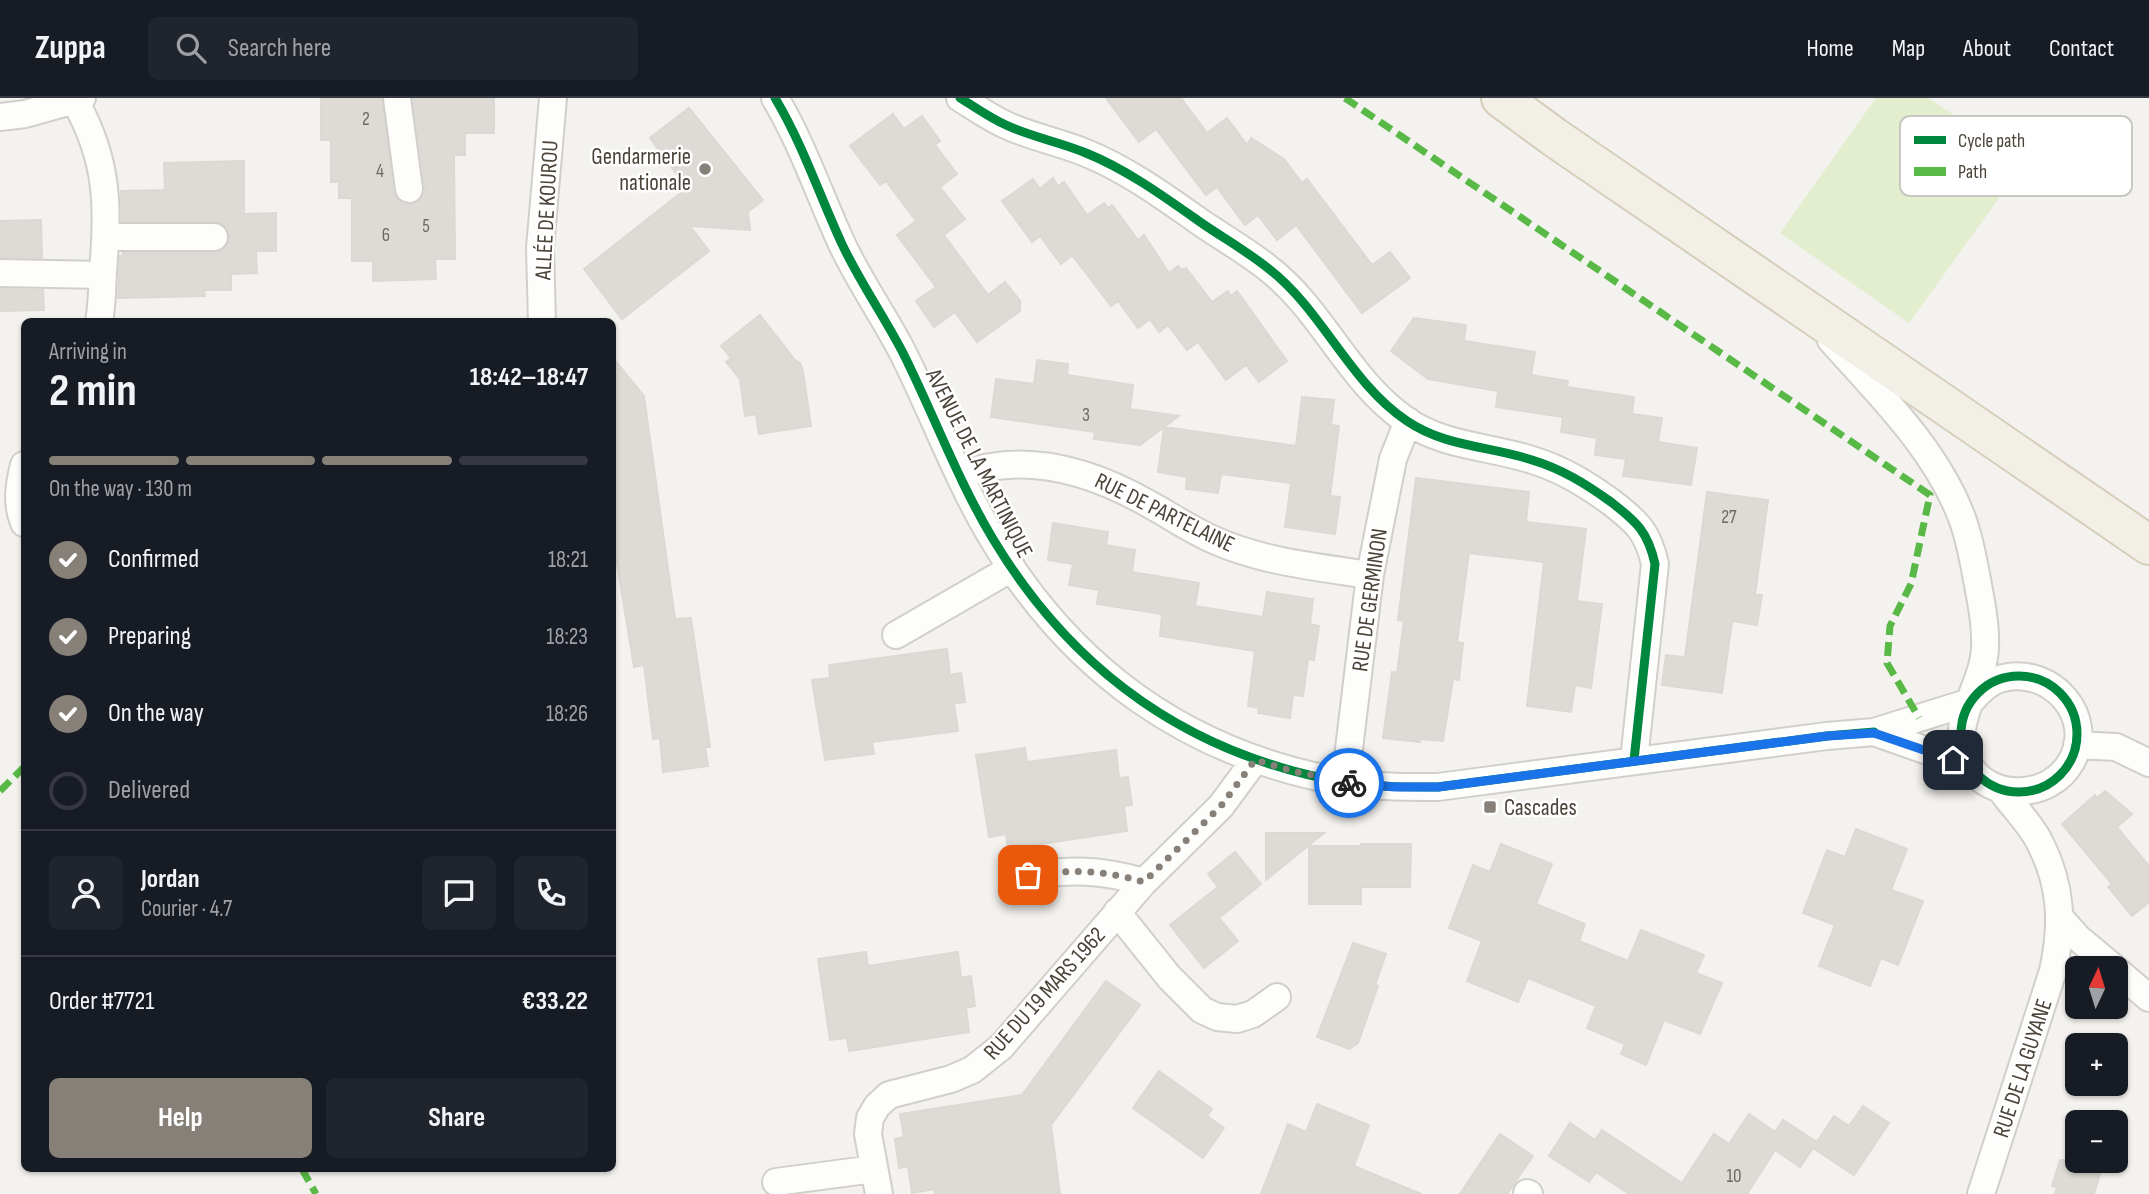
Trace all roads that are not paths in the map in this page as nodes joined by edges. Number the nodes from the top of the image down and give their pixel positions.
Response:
1 (397, 98) edge
2 (554, 98) edge
3 (775, 98) edge
4 (960, 98) edge
5 (1492, 98) edge
6 (1501, 98) edge
7 (78, 99) edge
8 (0, 117) edge
9 (1554, 137) junction
10 (409, 189) dead end
11 (106, 237) junction
12 (214, 237) dead end
13 (0, 273) edge
14 (103, 275) junction
15 (1804, 309) junction
16 (99, 318) edge
17 (542, 318) edge
18 (1408, 421) junction
19 (961, 475) junction
20 (21, 478) edge
21 (2073, 493) junction
22 (14, 512) edge
23 (2149, 524) edge
24 (2149, 545) edge
25 (1012, 568) junction
26 (1370, 575) junction
27 (896, 635) dead end
28 (1970, 702) junction
29 (1874, 733) junction
30 (2077, 745) junction
31 (1255, 760) junction
32 (1634, 760) junction
33 (2149, 764) edge
34 (1970, 766) junction
35 (1345, 782) junction
36 (2001, 790) junction
37 (1028, 875) dead end
38 (1144, 882) junction
39 (1117, 912) junction
40 (2061, 919) junction
41 (2099, 956) edge
42 (2128, 980) edge
43 (1277, 997) dead end
44 (2149, 998) edge
45 (776, 1182) dead end
46 (877, 1182) edge
47 (1981, 1194) edge

1 - 10 street
2 - 17 street, ALLÉE DE KOUROU
3 - 19 street, AVENUE DE LA MARTINIQUE
4 - 18 street
5 - 9 main road
6 - 9 main road
7 - 8 street
7 - 11 street
9 - 15 main road
11 - 12 street
11 - 14 street
13 - 14 street
14 - 16 street
15 - 21 main road
15 - 28 street
18 - 26 street, RUE DE GERMINON
18 - 32 street
19 - 25 street, AVENUE DE LA MARTINIQUE
19 - 26 street, RUE DE PARTELAINE
20 - 22 street
21 - 23 street
21 - 24 main road
25 - 27 street
25 - 31 street, AVENUE DE LA MARTINIQUE
26 - 35 street, RUE DE GERMINON
28 - 29 street, AVENUE DE LA MARTINIQUE
28 - 30 street
28 - 34 street
29 - 32 street, AVENUE DE LA MARTINIQUE
29 - 34 street, AVENUE DE LA MARTINIQUE
30 - 33 street
30 - 36 street
31 - 35 street, AVENUE DE LA MARTINIQUE
31 - 38 street, RUE DU 19 MARS 1962
32 - 35 street, AVENUE DE LA MARTINIQUE
34 - 36 street
36 - 40 street, RUE DE LA GUYANE
37 - 38 street
38 - 39 street, RUE DU 19 MARS 1962
39 - 43 street
39 - 46 street, RUE DU 19 MARS 1962
40 - 41 street
40 - 47 street, RUE DE LA GUYANE
42 - 44 street
45 - 46 street, RUE DU 19 MARS 1962

